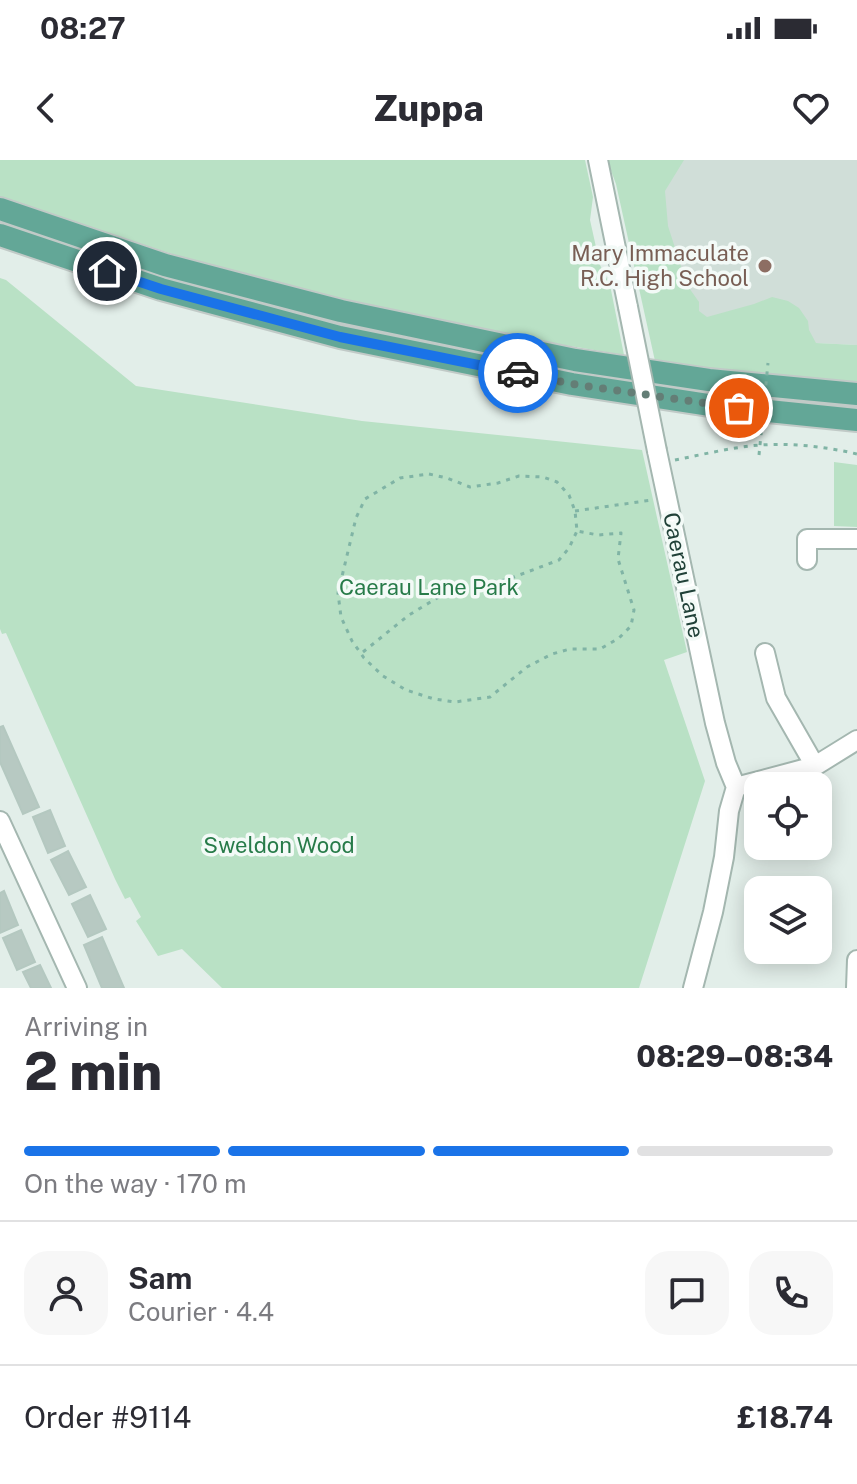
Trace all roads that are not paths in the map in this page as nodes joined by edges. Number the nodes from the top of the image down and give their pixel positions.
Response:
1 (598, 160) edge
2 (0, 209) edge
3 (0, 235) edge
4 (857, 394) edge
5 (857, 420) edge
6 (857, 539) edge
7 (807, 560) dead end
8 (765, 653) dead end
9 (857, 740) edge
10 (815, 766) junction
11 (736, 787) junction
12 (0, 821) edge
13 (857, 960) edge
14 (77, 988) edge
15 (693, 988) edge
16 (856, 988) edge

1 - 11 street, Caerau Lane, bridge
2 - 4 main road
3 - 5 main road
6 - 7 street
8 - 10 street
9 - 10 street
10 - 11 street
11 - 15 street
12 - 14 street
13 - 16 street

